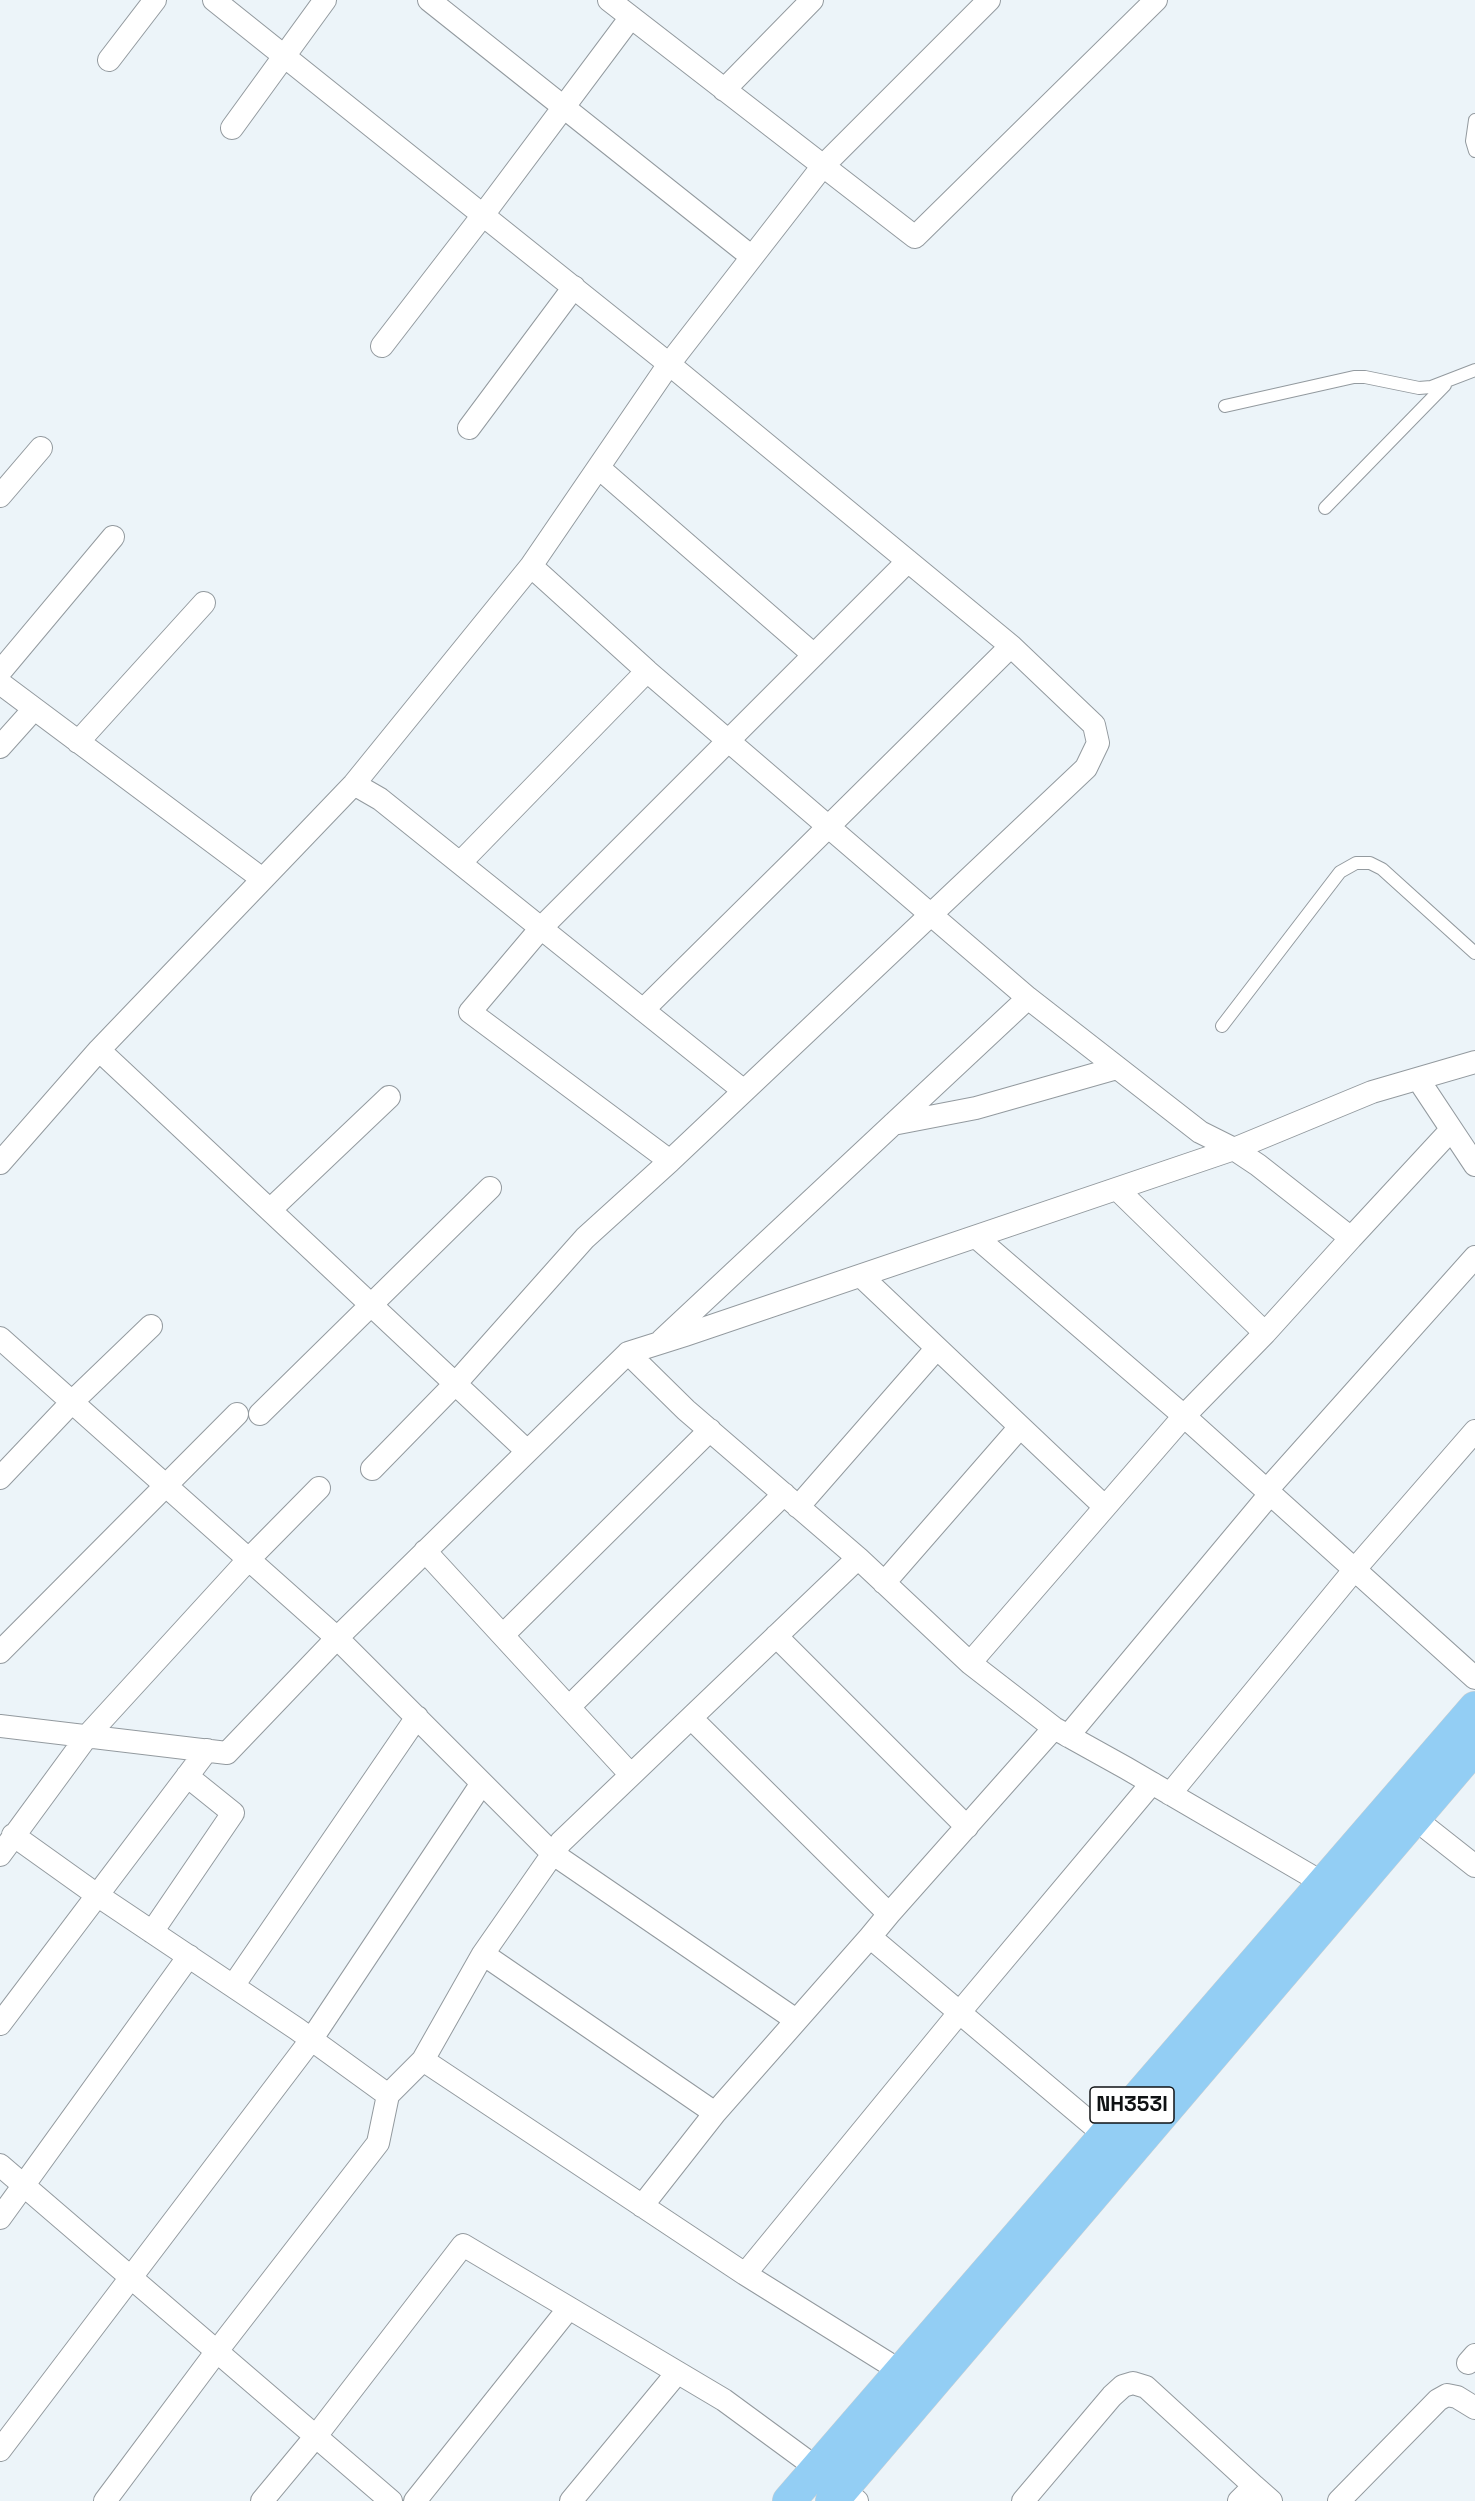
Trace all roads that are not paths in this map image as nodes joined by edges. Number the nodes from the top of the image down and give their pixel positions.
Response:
1 (155, 0) edge
2 (214, 0) edge
3 (325, 0) edge
4 (429, 0) edge
5 (609, 0) edge
6 (812, 0) edge
7 (989, 0) edge
8 (1156, 0) edge
9 (631, 17) junction
10 (284, 56) junction
11 (109, 60) dead end
12 (724, 90) junction
13 (563, 107) junction
14 (1475, 120) edge
15 (232, 128) dead end
16 (1475, 151) edge
17 (822, 167) junction
18 (483, 215) junction
19 (752, 257) junction
20 (574, 287) junction
21 (382, 346) dead end
22 (669, 364) junction
23 (1475, 370) edge
24 (1448, 382) junction
25 (1225, 406) dead end
26 (469, 428) dead end
27 (41, 448) dead end
28 (599, 468) junction
29 (0, 496) edge
30 (1325, 508) dead end
31 (113, 537) dead end
32 (908, 561) junction
33 (531, 566) junction
34 (204, 603) dead end
35 (1011, 646) junction
36 (814, 655) junction
37 (647, 671) junction
38 (0, 672) edge
39 (0, 683) edge
40 (34, 710) junction
41 (729, 741) junction
42 (78, 742) junction
43 (0, 747) edge
44 (354, 784) junction
45 (827, 826) junction
46 (460, 863) junction
47 (261, 878) junction
48 (930, 914) junction
49 (541, 928) junction
50 (1475, 953) edge
51 (1028, 998) junction
52 (643, 1010) junction
53 (1222, 1026) dead end
54 (99, 1050) junction
55 (1475, 1062) edge
56 (1117, 1068) junction
57 (1418, 1078) junction
58 (744, 1091) junction
59 (389, 1096) dead end
60 (893, 1124) junction
61 (1451, 1130) junction
62 (1234, 1149) junction
63 (670, 1161) junction
64 (0, 1163) edge
65 (1475, 1165) edge
66 (490, 1188) dead end
67 (1117, 1189) junction
68 (270, 1210) junction
69 (976, 1237) junction
70 (1351, 1238) junction
71 (1475, 1257) edge
72 (861, 1276) junction
73 (372, 1305) junction
74 (151, 1326) dead end
75 (1265, 1333) junction
76 (0, 1338) edge
77 (659, 1343) junction
78 (937, 1348) junction
79 (628, 1353) junction
80 (456, 1383) junction
81 (72, 1402) junction
82 (237, 1414) dead end
83 (260, 1414) dead end
84 (1184, 1416) junction
85 (1020, 1426) junction
86 (710, 1430) junction
87 (1475, 1431) edge
88 (527, 1451) junction
89 (372, 1469) dead end
90 (0, 1478) edge
91 (164, 1485) junction
92 (319, 1488) dead end
93 (1268, 1492) junction
94 (791, 1501) junction
95 (1105, 1507) junction
96 (425, 1551) junction
97 (858, 1558) junction
98 (249, 1560) junction
99 (1355, 1569) junction
100 (884, 1583) junction
101 (503, 1635) junction
102 (776, 1636) junction
103 (337, 1638) junction
104 (0, 1652) edge
105 (970, 1663) junction
106 (1475, 1678) edge
107 (569, 1707) junction
108 (1475, 1708) edge
109 (417, 1718) junction
110 (691, 1718) junction
111 (0, 1726) edge
112 (1061, 1732) junction
113 (88, 1735) junction
114 (1475, 1747) edge
115 (207, 1750) junction
116 (632, 1775) junction
117 (187, 1776) junction
118 (482, 1783) junction
119 (1161, 1788) junction
120 (1414, 1818) junction
121 (967, 1827) junction
122 (13, 1835) junction
123 (552, 1853) junction
124 (0, 1855) edge
125 (1475, 1866) edge
126 (1335, 1890) junction
127 (98, 1895) junction
128 (889, 1914) junction
129 (152, 1932) junction
130 (870, 1937) junction
131 (483, 1954) junction
132 (189, 1956) junction
133 (234, 1986) junction
134 (959, 2013) junction
135 (796, 2020) junction
136 (0, 2024) edge
137 (311, 2040) junction
138 (423, 2060) junction
139 (388, 2095) junction
140 (715, 2113) junction
141 (1106, 2136) junction
142 (0, 2165) edge
143 (24, 2186) junction
144 (642, 2206) junction
145 (0, 2218) edge
146 (745, 2274) junction
147 (131, 2278) junction
148 (569, 2308) junction
149 (217, 2351) junction
150 (902, 2372) junction
151 (677, 2373) junction
152 (1475, 2408) edge
153 (316, 2436) junction
154 (0, 2450) edge
155 (818, 2469) junction
156 (1247, 2493) edge
157 (844, 2497) edge
158 (105, 2501) edge
159 (262, 2501) edge
160 (391, 2501) edge
161 (416, 2501) edge
162 (571, 2501) edge
163 (789, 2501) edge
164 (1023, 2501) edge
165 (1271, 2501) edge
166 (1339, 2501) edge

1 - 11 street
2 - 10 street
3 - 10 street
4 - 13 street
5 - 9 street
6 - 12 street
7 - 17 street
8 - 17 street
9 - 12 street
9 - 13 street
10 - 15 street
10 - 18 street
12 - 17 street
13 - 18 street
13 - 19 street
14 - 16 lane
17 - 19 street
18 - 20 street
18 - 21 street
19 - 22 street
20 - 22 street
20 - 26 street
22 - 28 street
22 - 32 street
23 - 24 lane
24 - 25 lane
24 - 30 lane
27 - 29 street
28 - 33 street
28 - 36 street
31 - 38 street
32 - 35 street
32 - 36 street
33 - 37 street
33 - 44 street
34 - 42 street
35 - 45 street
35 - 48 street
36 - 41 street
37 - 41 street
37 - 46 street
39 - 40 street
40 - 42 street
40 - 43 street
41 - 45 street
41 - 49 street
42 - 47 street
44 - 46 street
44 - 47 street
45 - 48 street
45 - 52 street
46 - 49 street
47 - 54 street
48 - 51 street
48 - 58 street
49 - 52 street
49 - 63 street
50 - 53 lane
51 - 56 street
51 - 60 street
52 - 58 street
54 - 64 street
54 - 68 street
55 - 57 street
56 - 60 street
56 - 62 street
57 - 61 street
57 - 62 street
58 - 63 street
59 - 68 street
60 - 77 street
61 - 65 street
61 - 70 street
62 - 67 street
62 - 70 street
63 - 80 street
66 - 73 street
67 - 69 street
67 - 75 street
68 - 73 street
69 - 72 street
69 - 84 street
70 - 75 street
71 - 93 street
72 - 77 street
72 - 78 street
73 - 80 street
73 - 83 street
74 - 81 street
75 - 84 street
76 - 81 street
77 - 79 street
78 - 85 street
78 - 94 street
79 - 86 street
79 - 88 street
80 - 88 street
80 - 89 street
81 - 90 street
81 - 91 street
82 - 91 street
84 - 93 street
84 - 95 street
85 - 95 street
85 - 100 street
86 - 94 street
86 - 101 street
87 - 99 street
88 - 96 street
91 - 98 street
91 - 104 street
92 - 98 street
93 - 99 street
93 - 112 street
94 - 97 street
94 - 107 street
95 - 105 street
96 - 101 street
96 - 103 street
97 - 100 street
97 - 102 street
98 - 103 street
98 - 113 street
99 - 106 street
99 - 119 street
100 - 105 street
101 - 107 street
102 - 110 street
102 - 121 street
103 - 109 street
103 - 115 street
105 - 112 street
107 - 116 street
108 - 126 highway, NH353I
109 - 118 street
109 - 133 street
110 - 116 street
110 - 128 street
111 - 113 street
112 - 119 street
112 - 121 street
113 - 115 street
113 - 122 street
114 - 120 highway, NH353I
115 - 117 street
116 - 123 street
117 - 127 street
117 - 129 street
118 - 123 street
118 - 137 street
119 - 126 street
119 - 134 street
120 - 125 street
120 - 126 highway, NH353I
121 - 128 street
122 - 124 street
122 - 127 street
123 - 131 street
123 - 135 street
126 - 141 highway, NH353I
126 - 157 highway, NH353I
127 - 129 street
127 - 136 street
128 - 130 street
129 - 132 street
130 - 134 street
130 - 135 street
131 - 138 street
131 - 140 street
132 - 133 street
132 - 143 street
133 - 137 street
134 - 141 street
134 - 146 street
135 - 140 street
137 - 139 street
137 - 147 street
138 - 139 street
138 - 144 street
139 - 149 street
140 - 144 street
141 - 150 highway, NH353I
142 - 143 street
143 - 145 street
143 - 147 street
144 - 146 street
146 - 150 street
147 - 149 street
147 - 154 street
148 - 151 street
148 - 153 street
148 - 161 street
149 - 153 street
149 - 158 street
150 - 155 highway, NH353I
151 - 155 street
151 - 162 street
152 - 166 street
153 - 159 street
153 - 160 street
155 - 157 street
155 - 163 highway, NH353I
156 - 164 street
156 - 165 street

